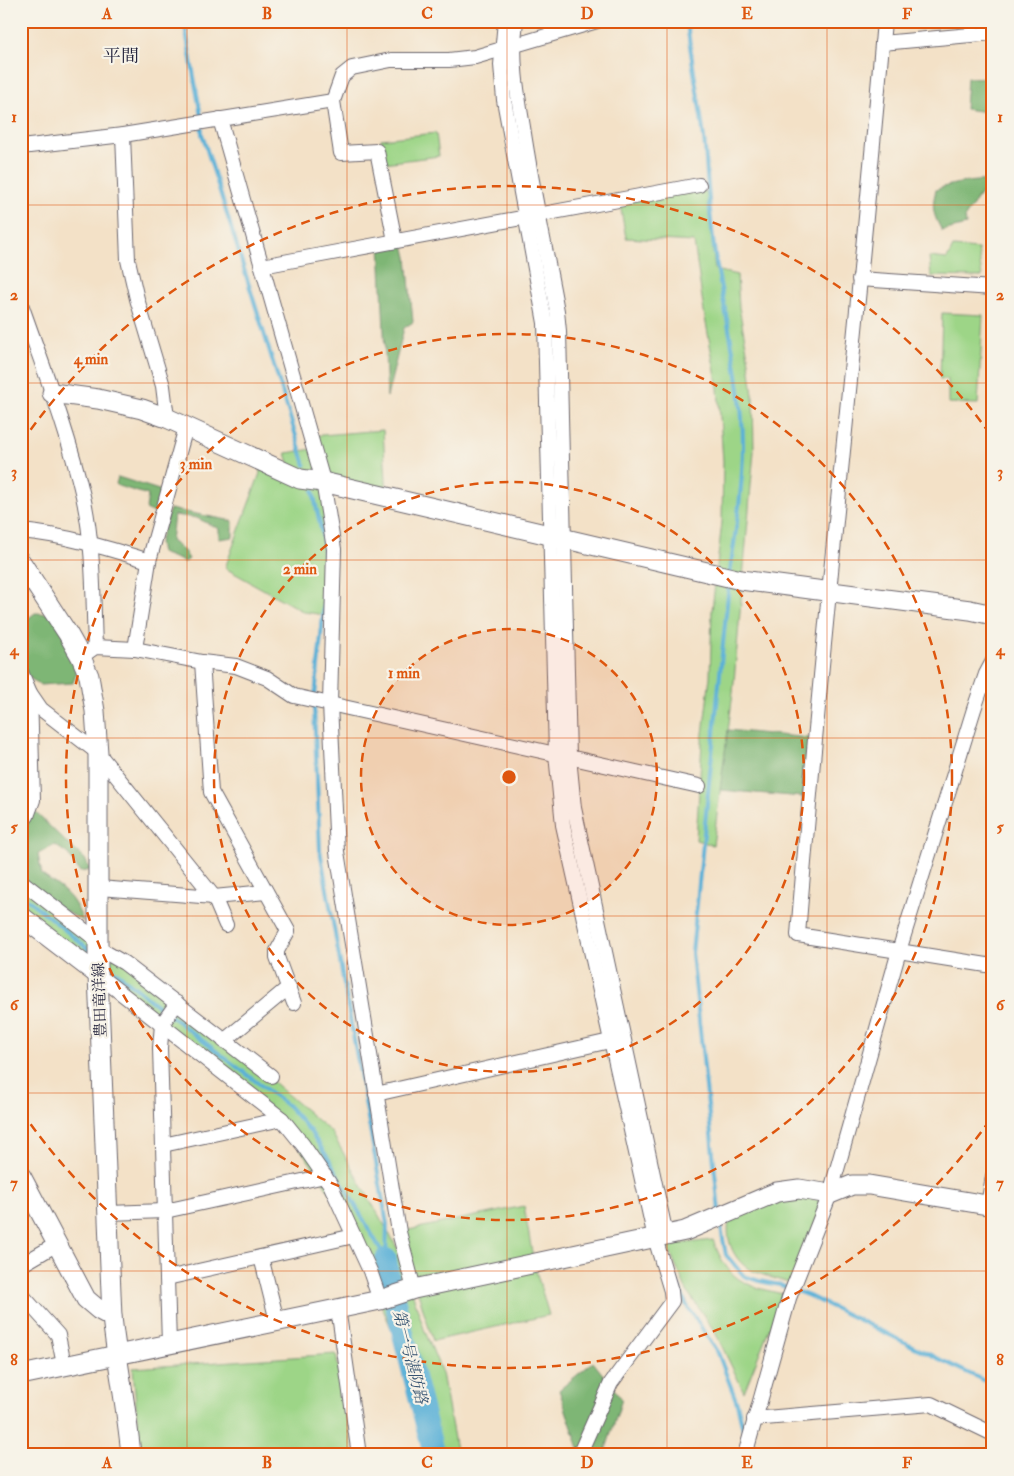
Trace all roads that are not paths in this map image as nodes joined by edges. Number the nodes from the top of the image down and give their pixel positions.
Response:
1 (505, 21) edge
2 (516, 21) edge
3 (597, 21) edge
4 (884, 21) edge
5 (993, 33) edge
6 (882, 43) junction
7 (508, 47) junction
8 (333, 101) junction
9 (220, 119) junction
10 (123, 135) junction
11 (21, 146) edge
12 (699, 185) dead end
13 (539, 214) junction
14 (524, 217) junction
15 (395, 241) junction
16 (262, 266) junction
17 (859, 279) junction
18 (993, 288) edge
19 (21, 304) edge
20 (25, 325) edge
21 (52, 393) junction
22 (167, 418) junction
23 (186, 427) junction
24 (323, 482) junction
25 (21, 531) edge
26 (558, 536) junction
27 (91, 543) junction
28 (149, 561) junction
29 (21, 562) edge
30 (829, 590) junction
31 (993, 615) edge
32 (135, 649) junction
33 (88, 652) junction
34 (993, 661) edge
35 (202, 662) junction
36 (21, 672) edge
37 (30, 693) junction
38 (330, 704) junction
39 (26, 740) edge
40 (98, 753) junction
41 (563, 755) junction
42 (699, 786) dead end
43 (21, 822) edge
44 (21, 881) edge
45 (99, 888) junction
46 (266, 892) junction
47 (214, 897) junction
48 (21, 916) edge
49 (226, 925) dead end
50 (98, 944) junction
51 (899, 951) junction
52 (993, 966) edge
53 (98, 975) junction
54 (289, 987) junction
55 (294, 1003) dead end
56 (177, 1004) junction
57 (162, 1024) junction
58 (224, 1040) junction
59 (610, 1041) junction
60 (271, 1076) dead end
61 (376, 1094) junction
62 (282, 1119) junction
63 (163, 1145) junction
64 (21, 1176) edge
65 (325, 1176) junction
66 (993, 1176) edge
67 (830, 1194) junction
68 (990, 1206) edge
69 (165, 1211) junction
70 (108, 1213) junction
71 (354, 1236) junction
72 (660, 1237) junction
73 (57, 1244) junction
74 (261, 1256) junction
75 (21, 1265) edge
76 (167, 1278) junction
77 (414, 1290) junction
78 (21, 1294) edge
79 (380, 1300) junction
80 (338, 1308) junction
81 (112, 1317) junction
82 (277, 1321) junction
83 (169, 1344) junction
84 (116, 1355) junction
85 (64, 1366) junction
86 (21, 1375) edge
87 (754, 1420) junction
88 (993, 1434) edge
89 (131, 1455) edge
90 (359, 1455) edge
91 (579, 1455) edge
92 (745, 1455) edge

1 - 7 street
2 - 7 street
3 - 7 street
4 - 6 street
5 - 6 street
6 - 17 street
7 - 8 street
7 - 13 street
7 - 14 street
8 - 9 street
8 - 15 street
9 - 10 street
9 - 16 street
10 - 11 street
10 - 22 street
12 - 13 street
13 - 14 street
13 - 26 street
14 - 15 street
14 - 26 street
15 - 16 street
16 - 24 street
17 - 18 street
17 - 30 street
19 - 20 street
20 - 21 street
21 - 22 street
21 - 27 street
22 - 23 street
23 - 24 street
23 - 28 street
24 - 26 street
24 - 38 street
25 - 27 street
26 - 30 street
26 - 41 street
27 - 28 street
27 - 33 street
28 - 32 street
29 - 33 street, 豊田竜洋線
30 - 31 street
30 - 51 street
32 - 33 street
32 - 35 street
33 - 40 street, 豊田竜洋線
34 - 51 street
35 - 38 street
35 - 46 street
36 - 37 street
37 - 39 street
37 - 40 street
38 - 41 street
38 - 61 street
39 - 43 street
40 - 45 street, 豊田竜洋線
40 - 47 street
41 - 42 street
41 - 59 street
41 - 72 street
44 - 50 street
45 - 47 street
45 - 50 street, 豊田竜洋線
46 - 47 street
46 - 54 street
47 - 49 street
48 - 53 street
50 - 53 street, 豊田竜洋線
50 - 56 street
51 - 52 street
51 - 67 street
53 - 57 street
53 - 70 street, 豊田竜洋線
54 - 55 street
54 - 58 street
56 - 57 street
56 - 58 street
57 - 62 street
57 - 63 street
58 - 60 street
59 - 61 street
59 - 72 street
61 - 77 street
62 - 63 street
62 - 65 street
63 - 69 street
64 - 73 street
65 - 69 street
65 - 71 street
66 - 68 street
67 - 68 street
67 - 72 street
67 - 87 street
69 - 70 street
69 - 76 street
70 - 81 street, 豊田竜洋線
71 - 74 street
71 - 79 street
72 - 77 street
72 - 91 street
73 - 75 street
73 - 81 street
74 - 76 street
74 - 82 street
76 - 83 street
77 - 79 street
78 - 85 street
79 - 80 street
80 - 82 street
80 - 90 street
81 - 84 street, 豊田竜洋線
82 - 83 street
83 - 84 street
84 - 85 street
84 - 89 street, 豊田竜洋線
85 - 86 street
87 - 88 street
87 - 92 street

